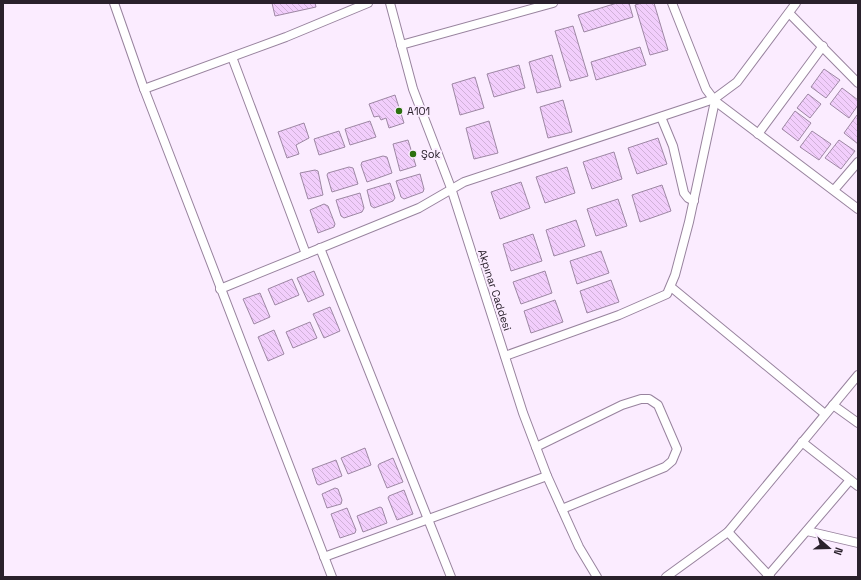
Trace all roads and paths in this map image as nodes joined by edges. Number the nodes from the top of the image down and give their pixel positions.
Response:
1 (114, 3) edge
2 (368, 3) edge
3 (390, 3) edge
4 (553, 3) edge
5 (672, 3) edge
6 (796, 3) edge
7 (789, 13) junction
8 (402, 45) junction
9 (823, 46) junction
10 (232, 57) junction
11 (858, 83) edge
12 (144, 89) junction
13 (714, 100) junction
14 (661, 117) junction
15 (758, 134) junction
16 (858, 162) edge
17 (452, 188) junction
18 (834, 190) junction
19 (694, 201) junction
20 (858, 209) edge
21 (320, 248) junction
22 (306, 254) junction
23 (671, 287) junction
24 (220, 289) junction
25 (505, 356) junction
26 (858, 375) edge
27 (833, 405) junction
28 (825, 414) junction
29 (858, 423) edge
30 (802, 442) junction
31 (536, 447) junction
32 (547, 476) junction
33 (850, 480) junction
34 (858, 486) edge
35 (562, 508) junction
36 (428, 519) junction
37 (807, 531) junction
38 (728, 532) junction
39 (858, 543) edge
40 (324, 557) junction
41 (332, 577) edge
42 (451, 577) edge
43 (597, 577) edge
44 (666, 577) edge
45 (768, 577) edge

1 - 12 street
2 - 10 street
3 - 8 street, Akpınar Caddesi
4 - 8 street
5 - 13 street
6 - 7 street
7 - 9 street
7 - 13 street
8 - 17 street, Akpınar Caddesi
9 - 11 street
9 - 15 street
10 - 12 street
10 - 22 street
12 - 24 street
13 - 14 street
13 - 15 street
13 - 19 street
14 - 17 street
14 - 19 street
15 - 18 street
16 - 18 street
17 - 21 street
17 - 25 street, Akpınar Caddesi
18 - 20 street
19 - 23 street
21 - 22 street
21 - 36 street
22 - 24 street
23 - 25 street
23 - 28 street
24 - 40 street
25 - 31 street, Akpınar Caddesi
26 - 27 street
27 - 28 street
27 - 29 street
28 - 30 street
30 - 33 street
30 - 38 street
31 - 32 street, Akpınar Caddesi
31 - 35 street
32 - 35 street, Akpınar Caddesi
32 - 36 street
33 - 34 street
33 - 37 street
35 - 43 street, Akpınar Caddesi
36 - 40 street
36 - 42 street
37 - 39 street
37 - 45 street
38 - 44 street
38 - 45 street
40 - 41 street

